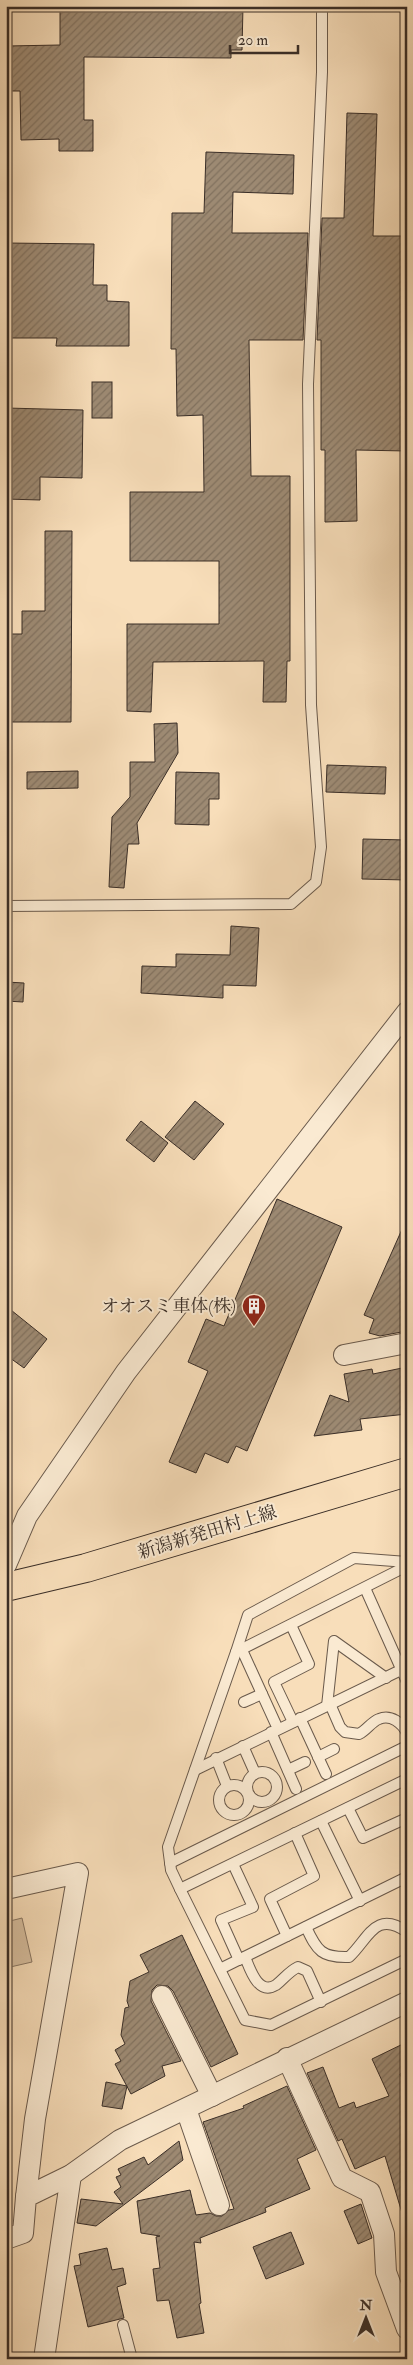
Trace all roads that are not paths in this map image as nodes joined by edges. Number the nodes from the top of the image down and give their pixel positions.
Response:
1 (322, 6) edge
2 (6, 906) edge
3 (407, 1012) edge
4 (407, 1343) edge
5 (344, 1356) dead end
6 (407, 1472) edge
7 (407, 1562) edge
8 (6, 1565) edge
9 (407, 1566) edge
10 (6, 1587) edge
11 (365, 1588) junction
12 (291, 1625) junction
13 (239, 1651) junction
14 (404, 1669) edge
15 (386, 1678) junction
16 (407, 1682) edge
17 (262, 1694) junction
18 (244, 1702) dead end
19 (329, 1705) junction
20 (297, 1720) junction
21 (275, 1730) junction
22 (407, 1733) edge
23 (243, 1746) junction
24 (407, 1746) edge
25 (334, 1749) dead end
26 (318, 1756) junction
27 (216, 1758) junction
28 (305, 1762) dead end
29 (195, 1770) junction
30 (288, 1770) junction
31 (255, 1773) dead end
32 (326, 1774) dead end
33 (407, 1779) edge
34 (227, 1786) dead end
35 (296, 1789) dead end
36 (348, 1808) junction
37 (407, 1818) edge
38 (321, 1821) junction
39 (295, 1833) junction
40 (170, 1863) junction
41 (233, 1864) junction
42 (407, 1877) edge
43 (6, 1888) edge
44 (180, 1889) junction
45 (360, 1901) junction
46 (306, 1927) junction
47 (407, 1932) edge
48 (287, 1936) junction
49 (242, 1958) junction
50 (407, 1958) edge
51 (220, 1969) junction
52 (162, 1996) dead end
53 (321, 2002) junction
54 (407, 2002) edge
55 (287, 2058) junction
56 (212, 2096) junction
57 (186, 2109) junction
58 (70, 2175) junction
59 (26, 2197) junction
60 (219, 2205) dead end
61 (6, 2239) edge
62 (123, 2325) dead end
63 (407, 2329) edge
64 (44, 2359) edge
65 (132, 2359) edge

1 - 2 lane
3 - 8 street
4 - 5 street
6 - 10 main road, 新潟新発田村上線
7 - 13 lane
9 - 11 lane
11 - 12 lane
11 - 14 lane
12 - 13 lane
12 - 20 lane
13 - 17 lane
13 - 29 lane
14 - 15 lane
14 - 16 lane
15 - 19 lane
15 - 19 lane
17 - 18 lane
17 - 21 lane
19 - 20 lane
19 - 22 lane
20 - 21 lane
20 - 26 lane
21 - 23 lane
21 - 30 lane
23 - 27 lane
23 - 31 lane
24 - 40 lane
25 - 26 lane
26 - 32 lane
27 - 29 lane
27 - 34 lane
28 - 30 lane
29 - 40 lane
30 - 35 lane
33 - 36 lane
36 - 37 lane
36 - 38 lane
38 - 39 lane
38 - 45 lane
39 - 41 lane
39 - 48 lane
40 - 44 lane
41 - 44 lane
41 - 49 lane
42 - 45 lane
43 - 59 street
44 - 51 lane
45 - 46 lane
46 - 47 lane
46 - 48 lane
48 - 49 lane
49 - 51 lane
49 - 53 lane
50 - 53 lane
51 - 53 lane
52 - 56 street
54 - 55 street
55 - 56 street
55 - 63 street
56 - 57 street
57 - 58 street
57 - 60 street
58 - 59 street
58 - 64 street
59 - 61 street
62 - 65 lane

